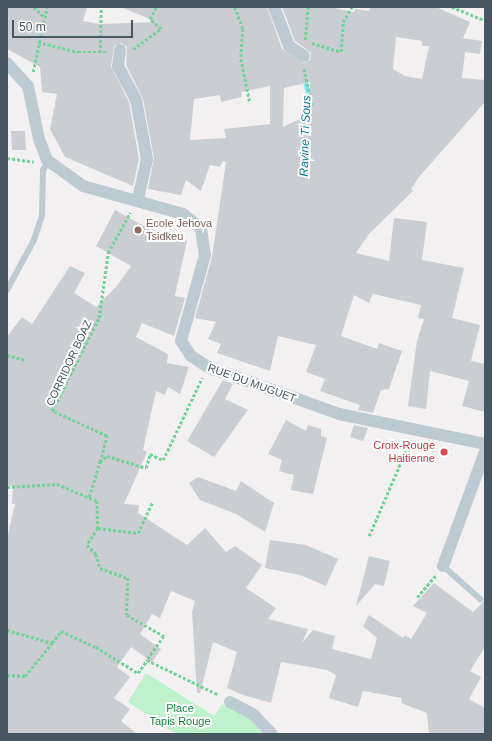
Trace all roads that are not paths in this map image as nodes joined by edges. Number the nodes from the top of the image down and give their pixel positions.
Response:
1 (274, 7) edge
2 (120, 50) dead end
3 (304, 56) dead end
4 (7, 63) edge
5 (48, 160) junction
6 (138, 199) junction
7 (7, 290) edge
8 (485, 444) edge
9 (485, 452) edge
10 (443, 566) joint
11 (480, 599) dead end
12 (230, 702) road end
13 (272, 734) edge

1 - 3 street
2 - 6 street
4 - 5 street, RUE DU MUGUET
5 - 6 street, RUE DU MUGUET
5 - 7 lane
6 - 8 street, RUE DU MUGUET
9 - 10 street
10 - 11 lane
12 - 13 street

